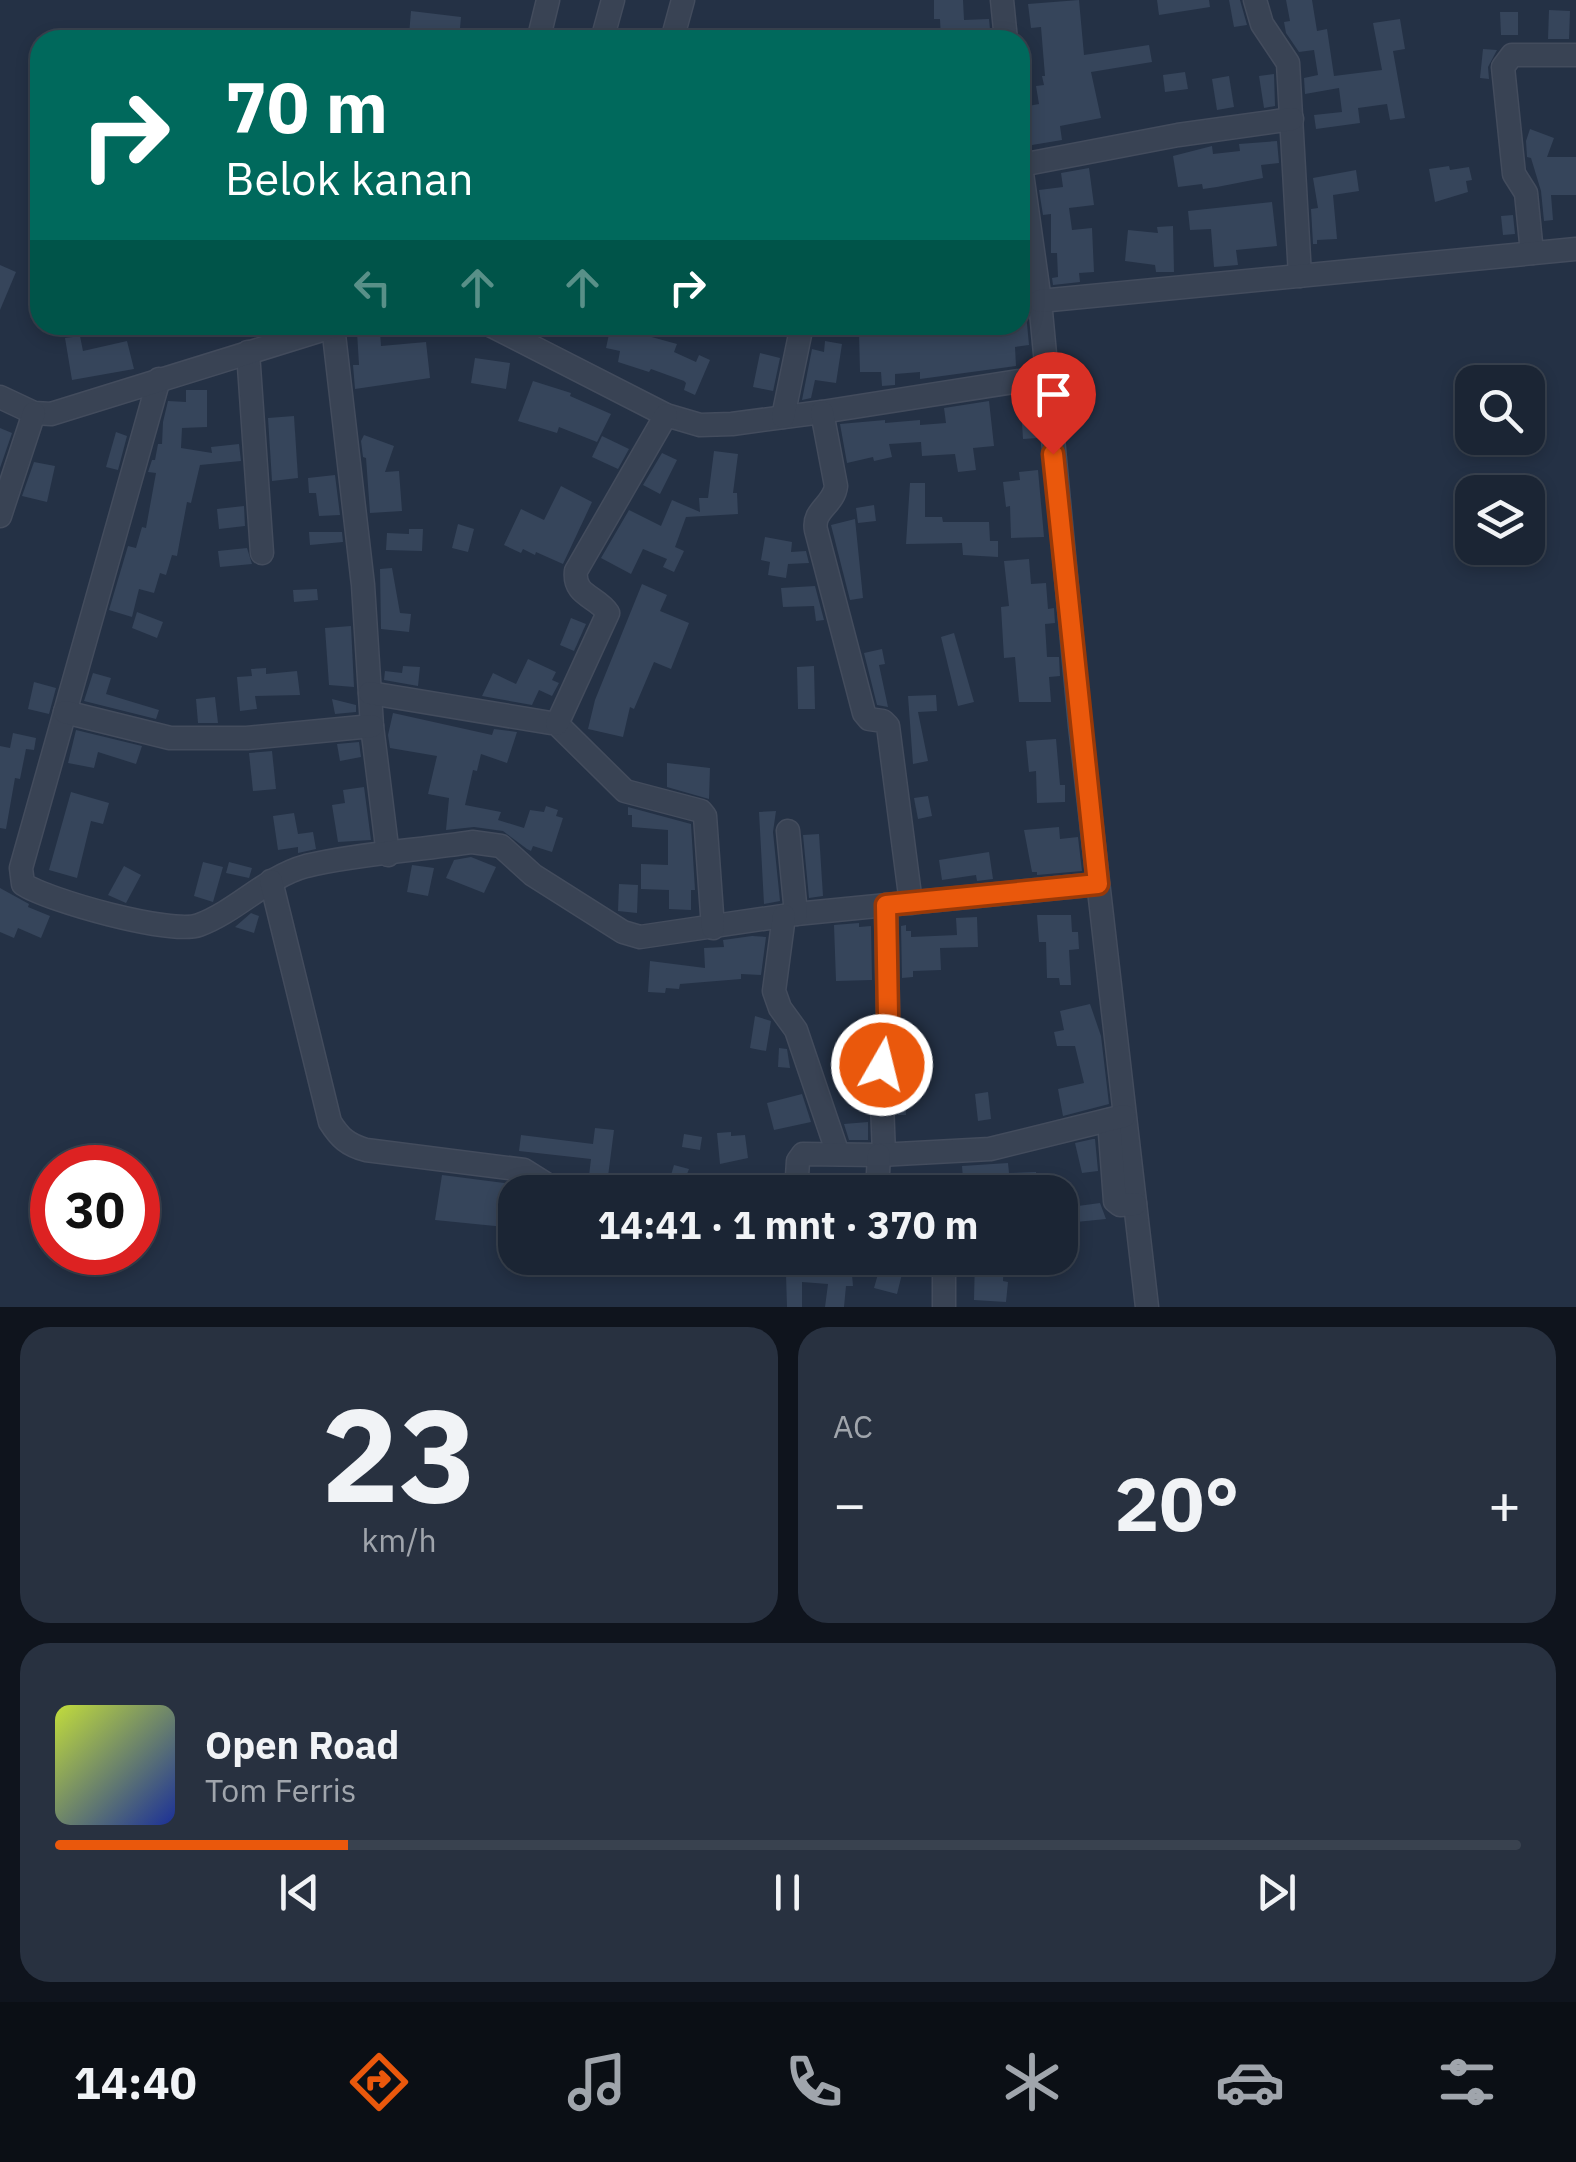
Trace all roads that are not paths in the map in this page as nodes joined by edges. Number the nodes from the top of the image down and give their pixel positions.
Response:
1 (548, 0) edge
2 (613, 0) edge
3 (684, 0) edge
4 (1002, 0) edge
5 (1255, 0) edge
6 (541, 30) edge
7 (605, 30) edge
8 (675, 30) edge
9 (1005, 30) edge
10 (1576, 55) edge
11 (1292, 120) junction
12 (1030, 160) edge
13 (1576, 249) edge
14 (1532, 254) junction
15 (1030, 258) edge
16 (1300, 276) junction
17 (1040, 301) junction
18 (306, 335) edge
19 (337, 335) edge
20 (510, 335) edge
21 (800, 335) edge
22 (248, 352) junction
23 (1045, 377) junction
24 (159, 380) junction
25 (0, 397) edge
26 (822, 412) junction
27 (34, 413) junction
28 (666, 415) junction
29 (783, 417) junction
30 (0, 516) edge
31 (262, 553) dead end
32 (370, 693) junction
33 (65, 712) junction
34 (557, 724) junction
35 (372, 726) junction
36 (788, 830) dead end
37 (388, 854) junction
38 (272, 881) junction
39 (1098, 884) junction
40 (911, 902) junction
41 (886, 905) junction
42 (790, 915) junction
43 (713, 928) junction
44 (1116, 1118) junction
45 (838, 1154) junction
46 (882, 1155) junction
47 (532, 1175) edge
48 (797, 1175) edge
49 (879, 1175) edge
50 (944, 1275) edge
51 (944, 1307) edge
52 (1148, 1307) edge

1 - 6 street
2 - 7 street
3 - 8 street
4 - 9 street
5 - 11 street
10 - 14 street
11 - 12 street
11 - 16 street
13 - 14 street
14 - 16 street
15 - 17 street
16 - 17 street
17 - 23 street
18 - 22 street
19 - 32 street
20 - 28 street
21 - 29 street
22 - 24 street
22 - 31 street
23 - 26 street
23 - 39 street
24 - 27 street
24 - 33 street
25 - 27 street
26 - 29 street
26 - 40 street
27 - 30 street
28 - 29 street
28 - 34 street
32 - 34 street
32 - 35 street
33 - 35 street
33 - 38 street
34 - 43 street
35 - 37 street
36 - 42 street
37 - 38 street
37 - 43 street
38 - 47 street
39 - 40 street
39 - 44 street
40 - 41 street
41 - 42 street
41 - 46 street
42 - 43 street
42 - 45 street
44 - 46 street
44 - 52 street
45 - 46 street
45 - 48 street
46 - 49 street
50 - 51 street

